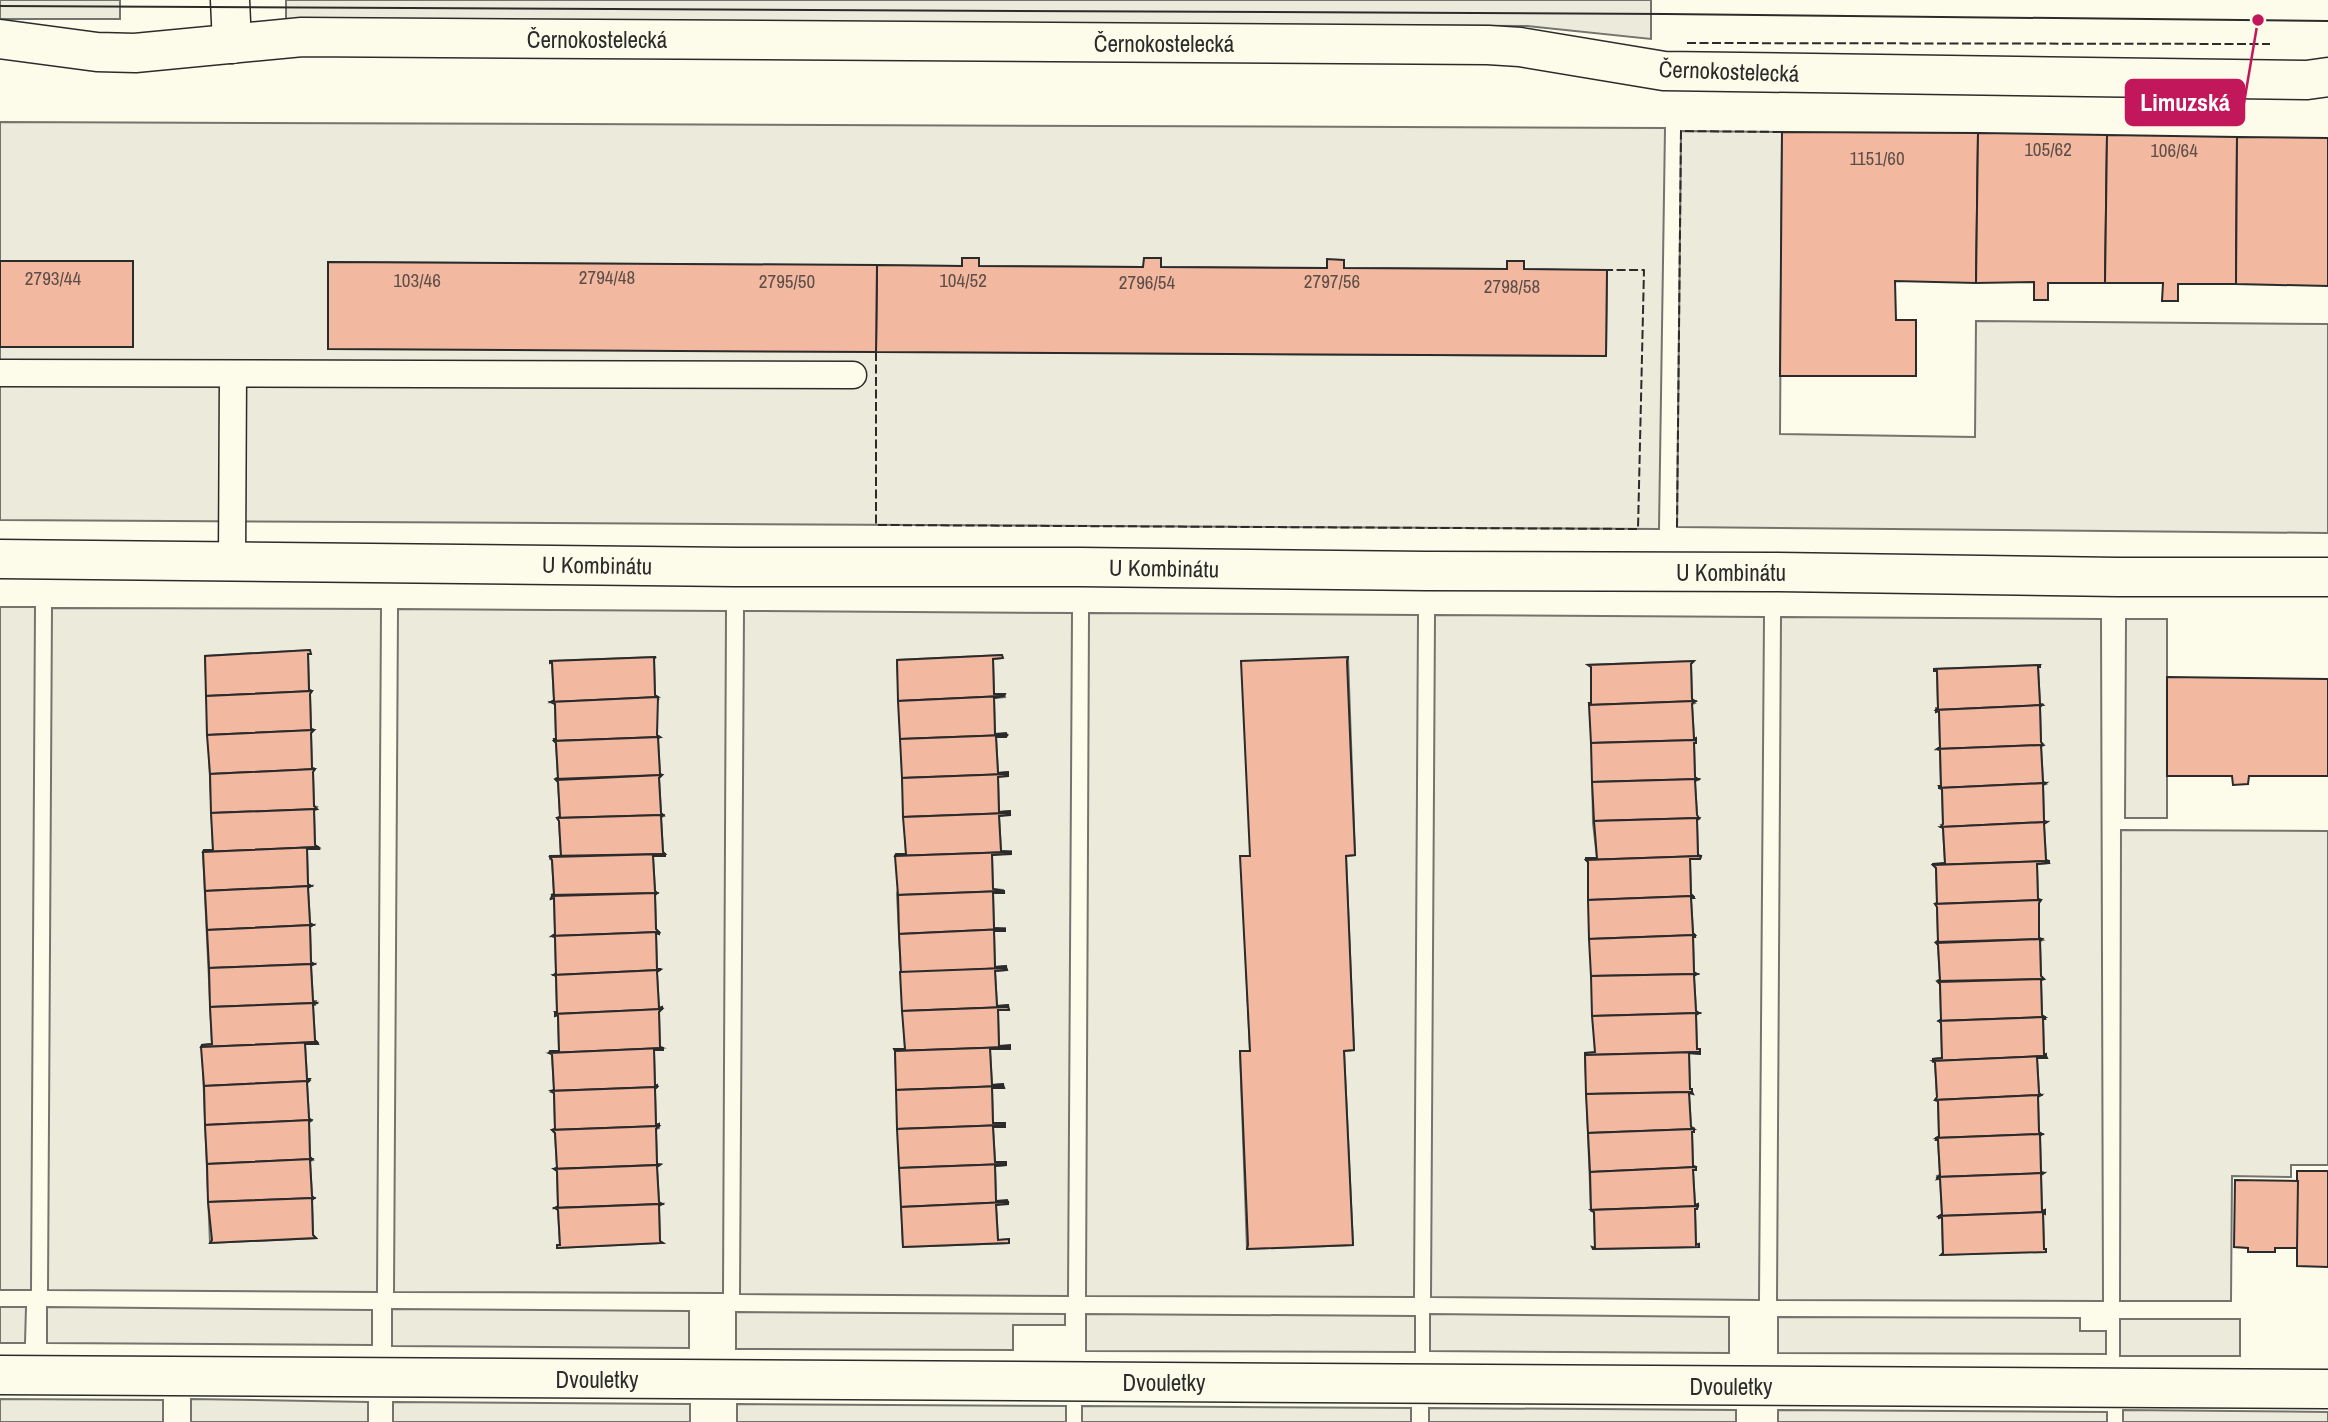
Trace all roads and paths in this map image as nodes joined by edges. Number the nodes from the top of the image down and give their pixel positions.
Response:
1 (230, 0) edge
2 (0, 39) edge
3 (232, 44) junction
4 (2328, 77) edge
5 (0, 373) edge
6 (233, 375) junction
7 (853, 375) dead end
8 (0, 559) edge
9 (232, 560) junction
10 (2328, 577) edge
11 (0, 1375) edge
12 (2328, 1389) edge

1 - 3 street
2 - 3 street, Černokostelecká
3 - 4 street, Černokostelecká
5 - 6 lane
6 - 7 lane
6 - 9 lane
8 - 9 street, U Kombinátu
9 - 10 street, U Kombinátu
11 - 12 street, Dvouletky

